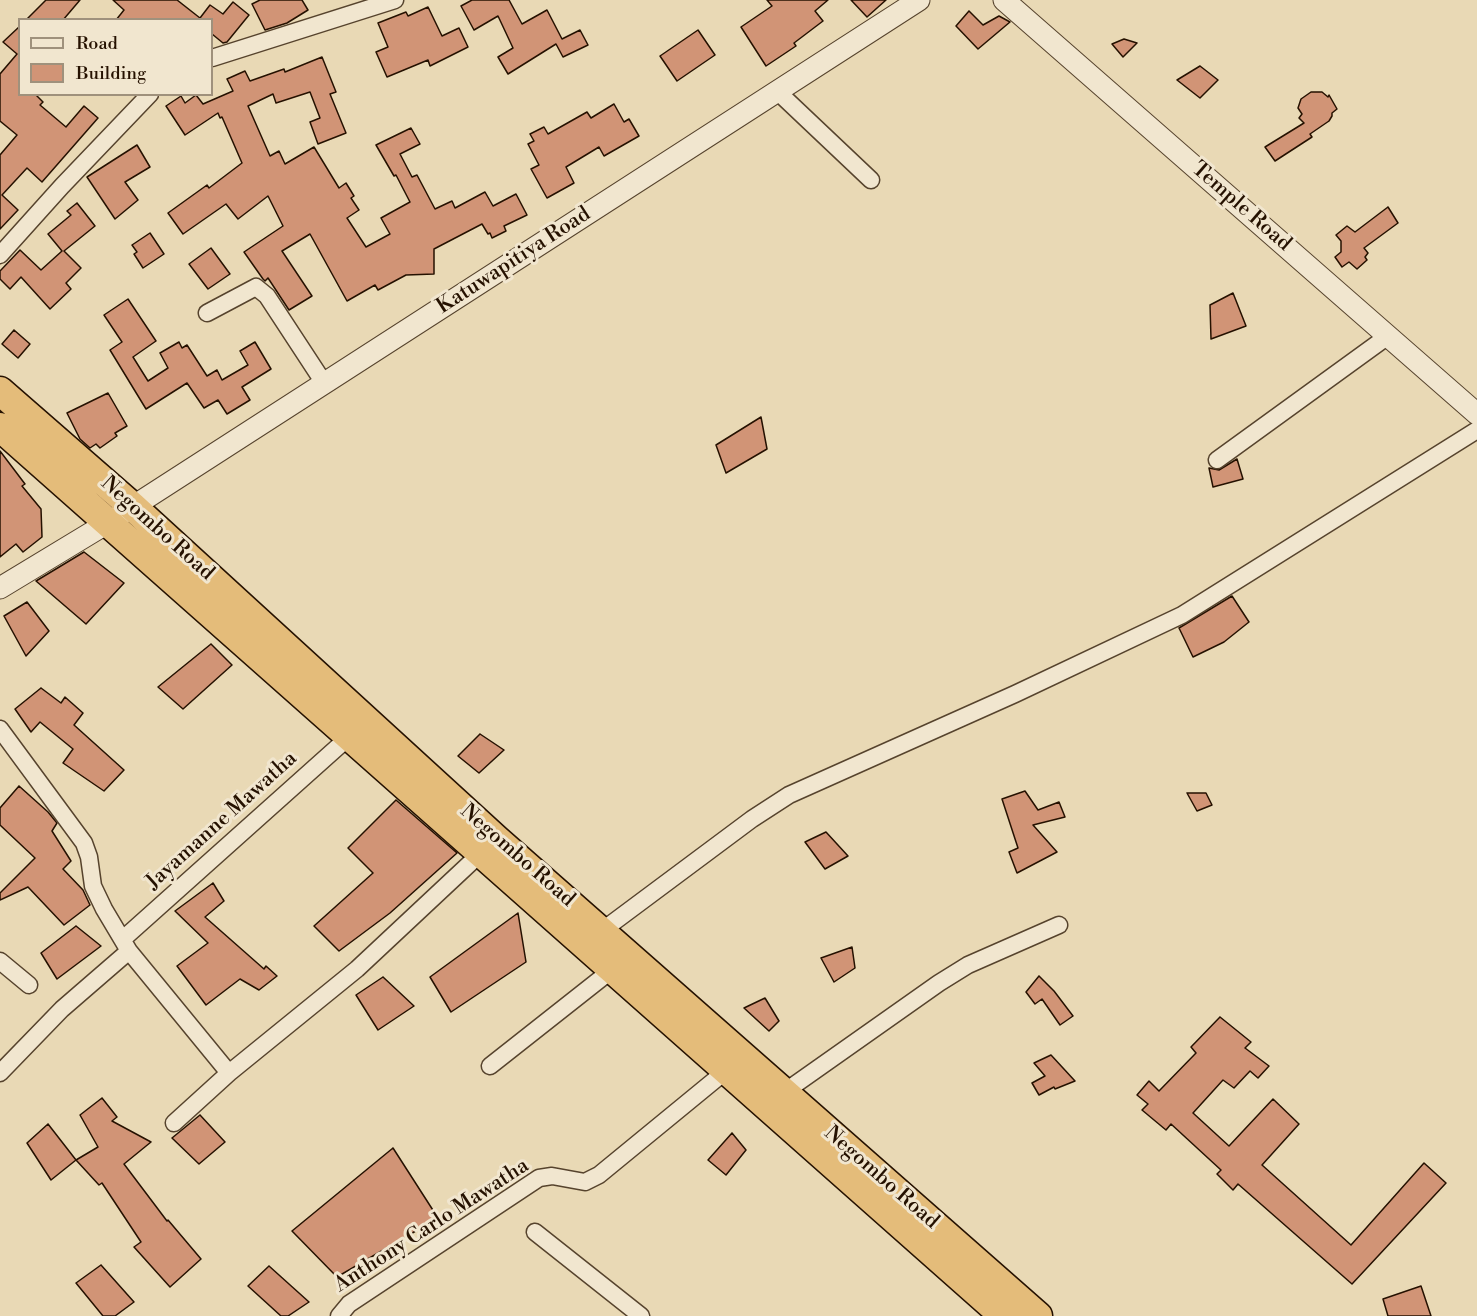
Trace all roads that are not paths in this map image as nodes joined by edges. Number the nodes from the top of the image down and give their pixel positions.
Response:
1 (395, 0) edge
2 (918, 0) edge
3 (1005, 0) edge
4 (213, 58) edge
5 (777, 91) junction
6 (148, 96) edge
7 (871, 180) dead end
8 (0, 255) edge
9 (207, 312) dead end
10 (1388, 336) junction
11 (324, 383) junction
12 (0, 391) edge
13 (1477, 414) edge
14 (0, 427) edge
15 (1477, 430) edge
16 (1217, 460) dead end
17 (133, 507) junction
18 (109, 522) junction
19 (0, 588) edge
20 (0, 729) edge
21 (350, 736) junction
22 (481, 853) junction
23 (1059, 925) dead end
24 (593, 937) junction
25 (126, 945) junction
26 (0, 961) edge
27 (613, 969) junction
28 (29, 985) dead end
29 (490, 1066) dead end
30 (727, 1070) junction
31 (229, 1073) junction
32 (0, 1074) edge
33 (783, 1093) junction
34 (174, 1123) dead end
35 (535, 1232) dead end
36 (339, 1316) edge
37 (641, 1316) edge
38 (1004, 1316) edge
39 (1038, 1316) edge

1 - 4 street
2 - 5 street, Katuwapitiya Road
3 - 10 street, Temple Road
5 - 7 street
5 - 11 street, Katuwapitiya Road
6 - 8 street
9 - 11 street
10 - 13 street, Temple Road
10 - 16 street
11 - 17 street, Katuwapitiya Road
12 - 17 highway, Negombo Road
14 - 18 highway, Negombo Road
15 - 24 street
17 - 18 street, Katuwapitiya Road
17 - 24 highway, Negombo Road
18 - 19 street, Katuwapitiya Road
18 - 21 highway, Negombo Road
20 - 25 street
21 - 22 highway, Negombo Road
21 - 25 street, Jayamanne Mawatha
22 - 24 highway, Negombo Road
22 - 31 street
23 - 33 street
24 - 27 highway, Negombo Road
24 - 33 highway, Negombo Road
25 - 31 street
25 - 32 street, Jayamanne Mawatha
26 - 28 street
27 - 29 street
27 - 30 highway, Negombo Road
30 - 36 street, Anthony Carlo Mawatha
30 - 38 highway, Negombo Road
31 - 34 street
33 - 39 highway, Negombo Road
35 - 37 street

